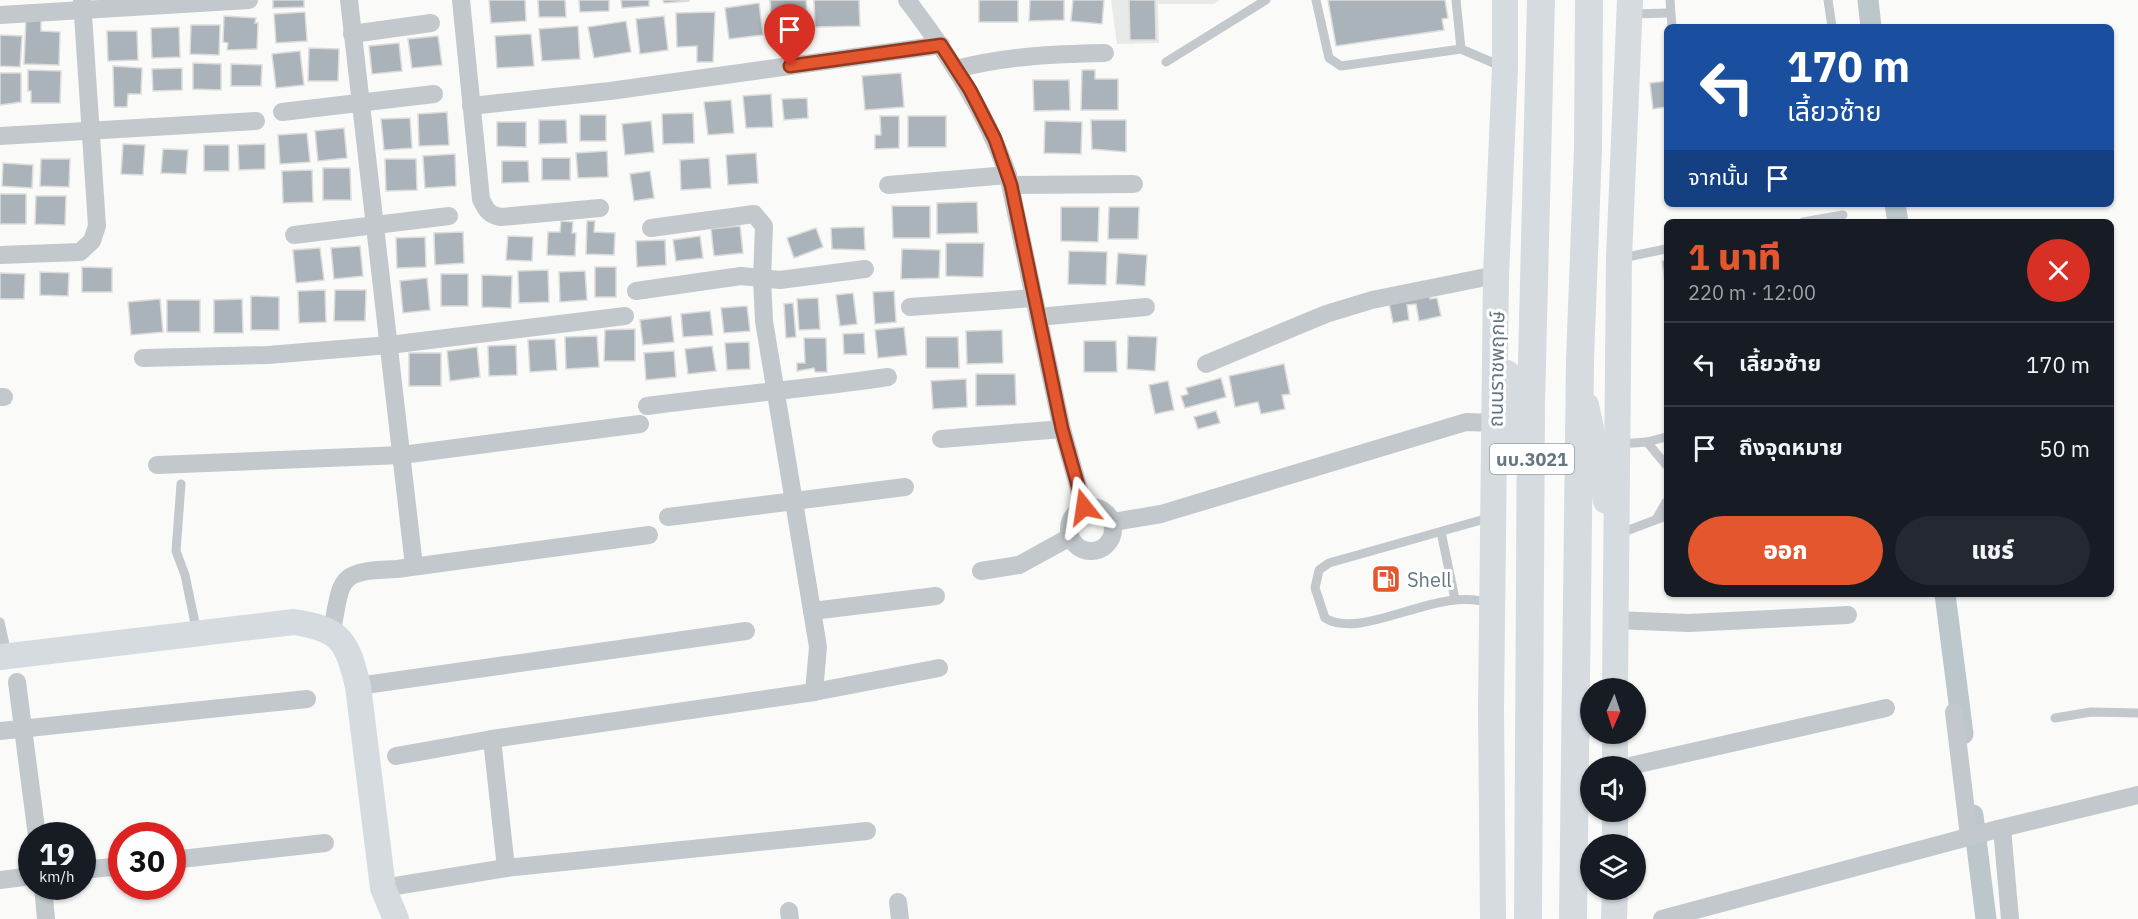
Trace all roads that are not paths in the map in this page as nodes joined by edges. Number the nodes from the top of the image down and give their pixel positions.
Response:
1 (249, 0) edge
2 (349, 0) edge
3 (461, 0) edge
4 (907, 0) edge
5 (1266, 0) edge
6 (1316, 0) edge
7 (1456, 0) edge
8 (1505, 0) edge
9 (1541, 0) edge
10 (1589, 0) edge
11 (1670, 0) edge
12 (1828, 0) edge
13 (82, 6) edge
14 (1629, 7) edge
15 (1670, 13) junction
16 (0, 15) edge
17 (431, 23) dead end
18 (1672, 24) edge
19 (1832, 24) edge
20 (352, 34) junction
21 (941, 45) junction
22 (1461, 49) junction
23 (1105, 53) dead end
24 (1166, 62) dead end
25 (1506, 68) junction
26 (956, 69) junction
27 (434, 94) dead end
28 (361, 104) junction
29 (471, 106) junction
30 (282, 112) dead end
31 (255, 121) dead end
32 (91, 132) junction
33 (0, 136) edge
34 (1010, 180) junction
35 (1134, 184) dead end
36 (888, 185) dead end
37 (600, 207) dead end
38 (1843, 215) dead end
39 (449, 216) dead end
40 (1820, 219) edge
41 (374, 225) junction
42 (651, 228) dead end
43 (294, 235) dead end
44 (1664, 249) edge
45 (0, 255) edge
46 (1619, 258) junction
47 (865, 269) dead end
48 (1496, 275) junction
49 (762, 279) junction
50 (636, 291) dead end
51 (1034, 298) junction
52 (910, 307) dead end
53 (1146, 307) dead end
54 (625, 316) dead end
55 (1038, 317) junction
56 (1497, 320) junction
57 (389, 345) junction
58 (143, 358) dead end
59 (1580, 360) junction
60 (1206, 364) dead end
61 (888, 377) dead end
62 (776, 391) junction
63 (647, 406) dead end
64 (1495, 423) junction
65 (640, 424) dead end
66 (1062, 429) junction
67 (1664, 438) edge
68 (941, 439) dead end
69 (1647, 442) junction
70 (1617, 444) junction
71 (402, 455) junction
72 (1664, 463) edge
73 (158, 465) dead end
74 (182, 484) dead end
75 (905, 487) dead end
76 (794, 501) junction
77 (1532, 503) junction
78 (1084, 507) junction
79 (668, 517) dead end
80 (1494, 517) junction
81 (1662, 517) edge
82 (1113, 522) junction
83 (1441, 532) junction
84 (650, 535) dead end
85 (1070, 537) junction
86 (1615, 544) junction
87 (414, 566) junction
88 (981, 571) dead end
89 (936, 596) dead end
90 (1455, 599) junction
91 (1494, 605) junction
92 (812, 611) junction
93 (1848, 615) dead end
94 (1614, 620) junction
95 (0, 622) edge
96 (332, 631) junction
97 (746, 631) dead end
98 (197, 633) junction
99 (4, 656) edge
100 (939, 668) dead end
101 (1615, 678) edge
102 (17, 682) dead end
103 (358, 686) junction
104 (814, 692) junction
105 (308, 699) dead end
106 (1886, 708) dead end
107 (1954, 712) dead end
108 (2138, 713) edge
109 (2055, 718) dead end
110 (24, 728) junction
111 (0, 731) edge
112 (492, 739) junction
113 (396, 756) dead end
114 (1646, 762) edge
115 (2138, 795) edge
116 (35, 822) edge
117 (2000, 828) junction
118 (867, 831) dead end
119 (1969, 837) junction
120 (325, 843) dead end
121 (186, 858) edge
122 (506, 868) junction
123 (18, 878) edge
124 (0, 880) edge
125 (383, 888) junction
126 (44, 900) edge
127 (1615, 900) edge
128 (46, 919) edge
129 (396, 919) edge
130 (1493, 919) edge
131 (1528, 919) edge
132 (1573, 919) edge
133 (1614, 919) edge
134 (1662, 919) edge
135 (2010, 919) edge

1 - 13 street
2 - 20 street
3 - 29 street
4 - 21 street
5 - 24 lane
6 - 22 lane
7 - 22 lane
8 - 25 main road, ถนนราชพฤกษ์ / นบ.3021
9 - 77 main road, ถนนราชพฤกษ์ / นบ.3021
10 - 59 main road, นบ.3021
11 - 15 lane
12 - 19 lane
13 - 16 street
13 - 32 street
14 - 15 lane
14 - 46 main road
15 - 18 lane
17 - 20 street
20 - 28 street
21 - 26 street
21 - 29 street
22 - 25 lane
23 - 26 street
25 - 48 main road, ถนนราชพฤกษ์ / นบ.3021
26 - 34 street
27 - 28 street
28 - 30 street
28 - 41 street
29 - 37 street
31 - 32 street
32 - 33 street
32 - 45 street
34 - 35 street
34 - 36 street
34 - 51 street
38 - 40 lane
39 - 41 street
41 - 43 street
41 - 57 street
42 - 49 street
44 - 46 lane
46 - 70 main road
47 - 49 street
48 - 56 main road, ถนนราชพฤกษ์ / นบ.3021
48 - 60 street
49 - 50 street
49 - 62 street
51 - 52 street
51 - 55 street
53 - 55 street
54 - 57 street
55 - 66 street
56 - 64 main road, ถนนราชพฤกษ์ / นบ.3021
56 - 77 main road
57 - 58 street
57 - 71 street
59 - 86 main road
59 - 132 main road, นบ.3021
61 - 62 street
62 - 63 street
62 - 76 street
64 - 80 main road, ถนนราชพฤกษ์ / นบ.3021
64 - 82 street
65 - 71 street
66 - 68 street
66 - 78 street
67 - 69 lane
69 - 70 lane
69 - 72 lane
70 - 86 main road
71 - 73 street
71 - 87 street
74 - 98 lane
75 - 76 street
76 - 79 street
76 - 92 street
77 - 131 main road, ถนนราชพฤกษ์ / นบ.3021
78 - 82 street
78 - 85 street
80 - 83 lane
80 - 91 main road, ถนนราชพฤกษ์ / นบ.3021
81 - 86 lane
82 - 85 street
83 - 90 lane
83 - 90 lane
84 - 87 street
85 - 88 street
86 - 94 main road
87 - 96 street
89 - 92 street
90 - 91 lane
91 - 130 main road, ถนนราชพฤกษ์ / นบ.3021
92 - 104 street
93 - 94 street
94 - 101 main road
95 - 99 lane
96 - 98 main road
96 - 103 main road
97 - 103 street
98 - 99 main road
100 - 104 street
102 - 110 street
103 - 125 main road
104 - 112 street
105 - 110 street
106 - 114 street
107 - 119 street
108 - 109 lane
110 - 111 street
110 - 116 street
112 - 113 street
112 - 122 street
115 - 117 street
117 - 119 street
117 - 135 street
118 - 122 street
119 - 134 street
120 - 121 street
122 - 125 street
123 - 124 street
125 - 129 main road
126 - 128 street
127 - 133 main road

